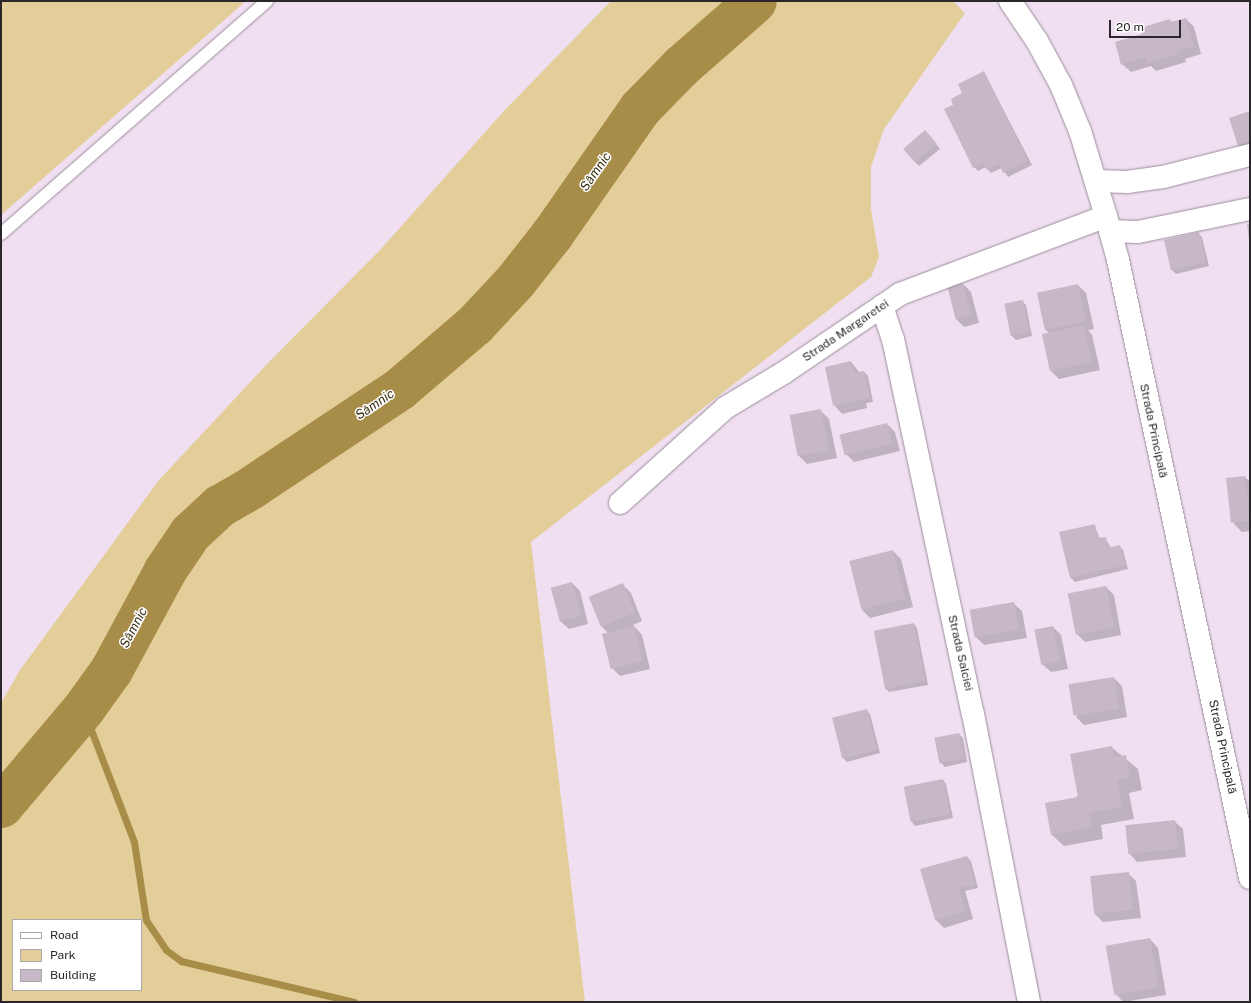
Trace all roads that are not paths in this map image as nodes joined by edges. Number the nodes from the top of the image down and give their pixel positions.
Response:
1 (267, 1) edge
2 (1010, 1) edge
3 (1250, 155) edge
4 (1096, 181) junction
5 (1250, 209) edge
6 (1108, 223) junction
7 (1, 234) edge
8 (882, 306) junction
9 (620, 503) dead end
10 (1250, 878) edge
11 (1029, 1002) edge

1 - 7 lane
2 - 4 street, Strada Principală
3 - 4 street
4 - 6 street, Strada Principală
5 - 6 street
6 - 8 street, Strada Margaretei
6 - 10 street, Strada Principală
8 - 9 street, Strada Margaretei
8 - 11 street, Strada Salciei

